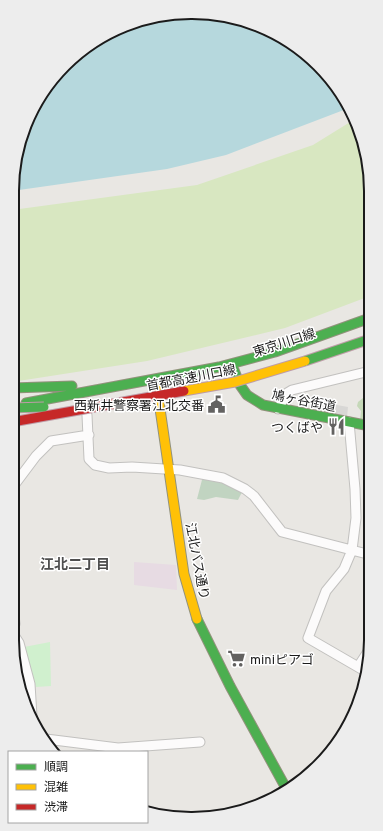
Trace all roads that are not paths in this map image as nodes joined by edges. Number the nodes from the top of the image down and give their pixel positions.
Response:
1 (364, 320) edge
2 (364, 327) edge
3 (364, 341) edge
4 (364, 346) edge
5 (234, 370) junction
6 (364, 372) edge
7 (183, 375) junction
8 (240, 385) junction
9 (19, 388) edge
10 (157, 388) junction
11 (207, 388) junction
12 (159, 401) junction
13 (19, 406) edge
14 (19, 407) edge
15 (278, 409) junction
16 (87, 415) junction
17 (19, 417) edge
18 (19, 421) edge
19 (349, 422) junction
20 (364, 425) edge
21 (19, 428) edge
22 (89, 435) junction
23 (169, 469) junction
24 (19, 479) edge
25 (352, 550) junction
26 (364, 553) edge
27 (19, 643) edge
28 (361, 669) edge
29 (31, 704) edge
30 (51, 740) edge
31 (200, 742) dead end
32 (103, 748) edge
33 (284, 785) edge

1 - 7 main road, 首都高速川口線
2 - 5 main road, 東京川口線
3 - 11 main road, 首都高速川口線, bridge
4 - 8 main road
5 - 8 main road
5 - 10 main road, 東京川口線
6 - 15 street
7 - 9 main road, 首都高速川口線
7 - 13 main road, 首都高速川口線
8 - 12 main road
8 - 15 main road, 鳩ヶ谷街道
10 - 12 main road, 江北バス通り
10 - 17 main road, 東京川口線
11 - 14 main road, bridge
11 - 18 main road, 首都高速川口線, bridge
12 - 16 main road
12 - 23 main road, 江北バス通り
15 - 19 main road, 鳩ヶ谷街道
16 - 21 main road
16 - 22 street
19 - 20 main road, 鳩ヶ谷街道
19 - 25 street
22 - 23 street
22 - 24 street
23 - 25 street
23 - 33 main road, 江北バス通り
25 - 26 street
25 - 28 street
27 - 29 street
30 - 32 street
31 - 32 street

